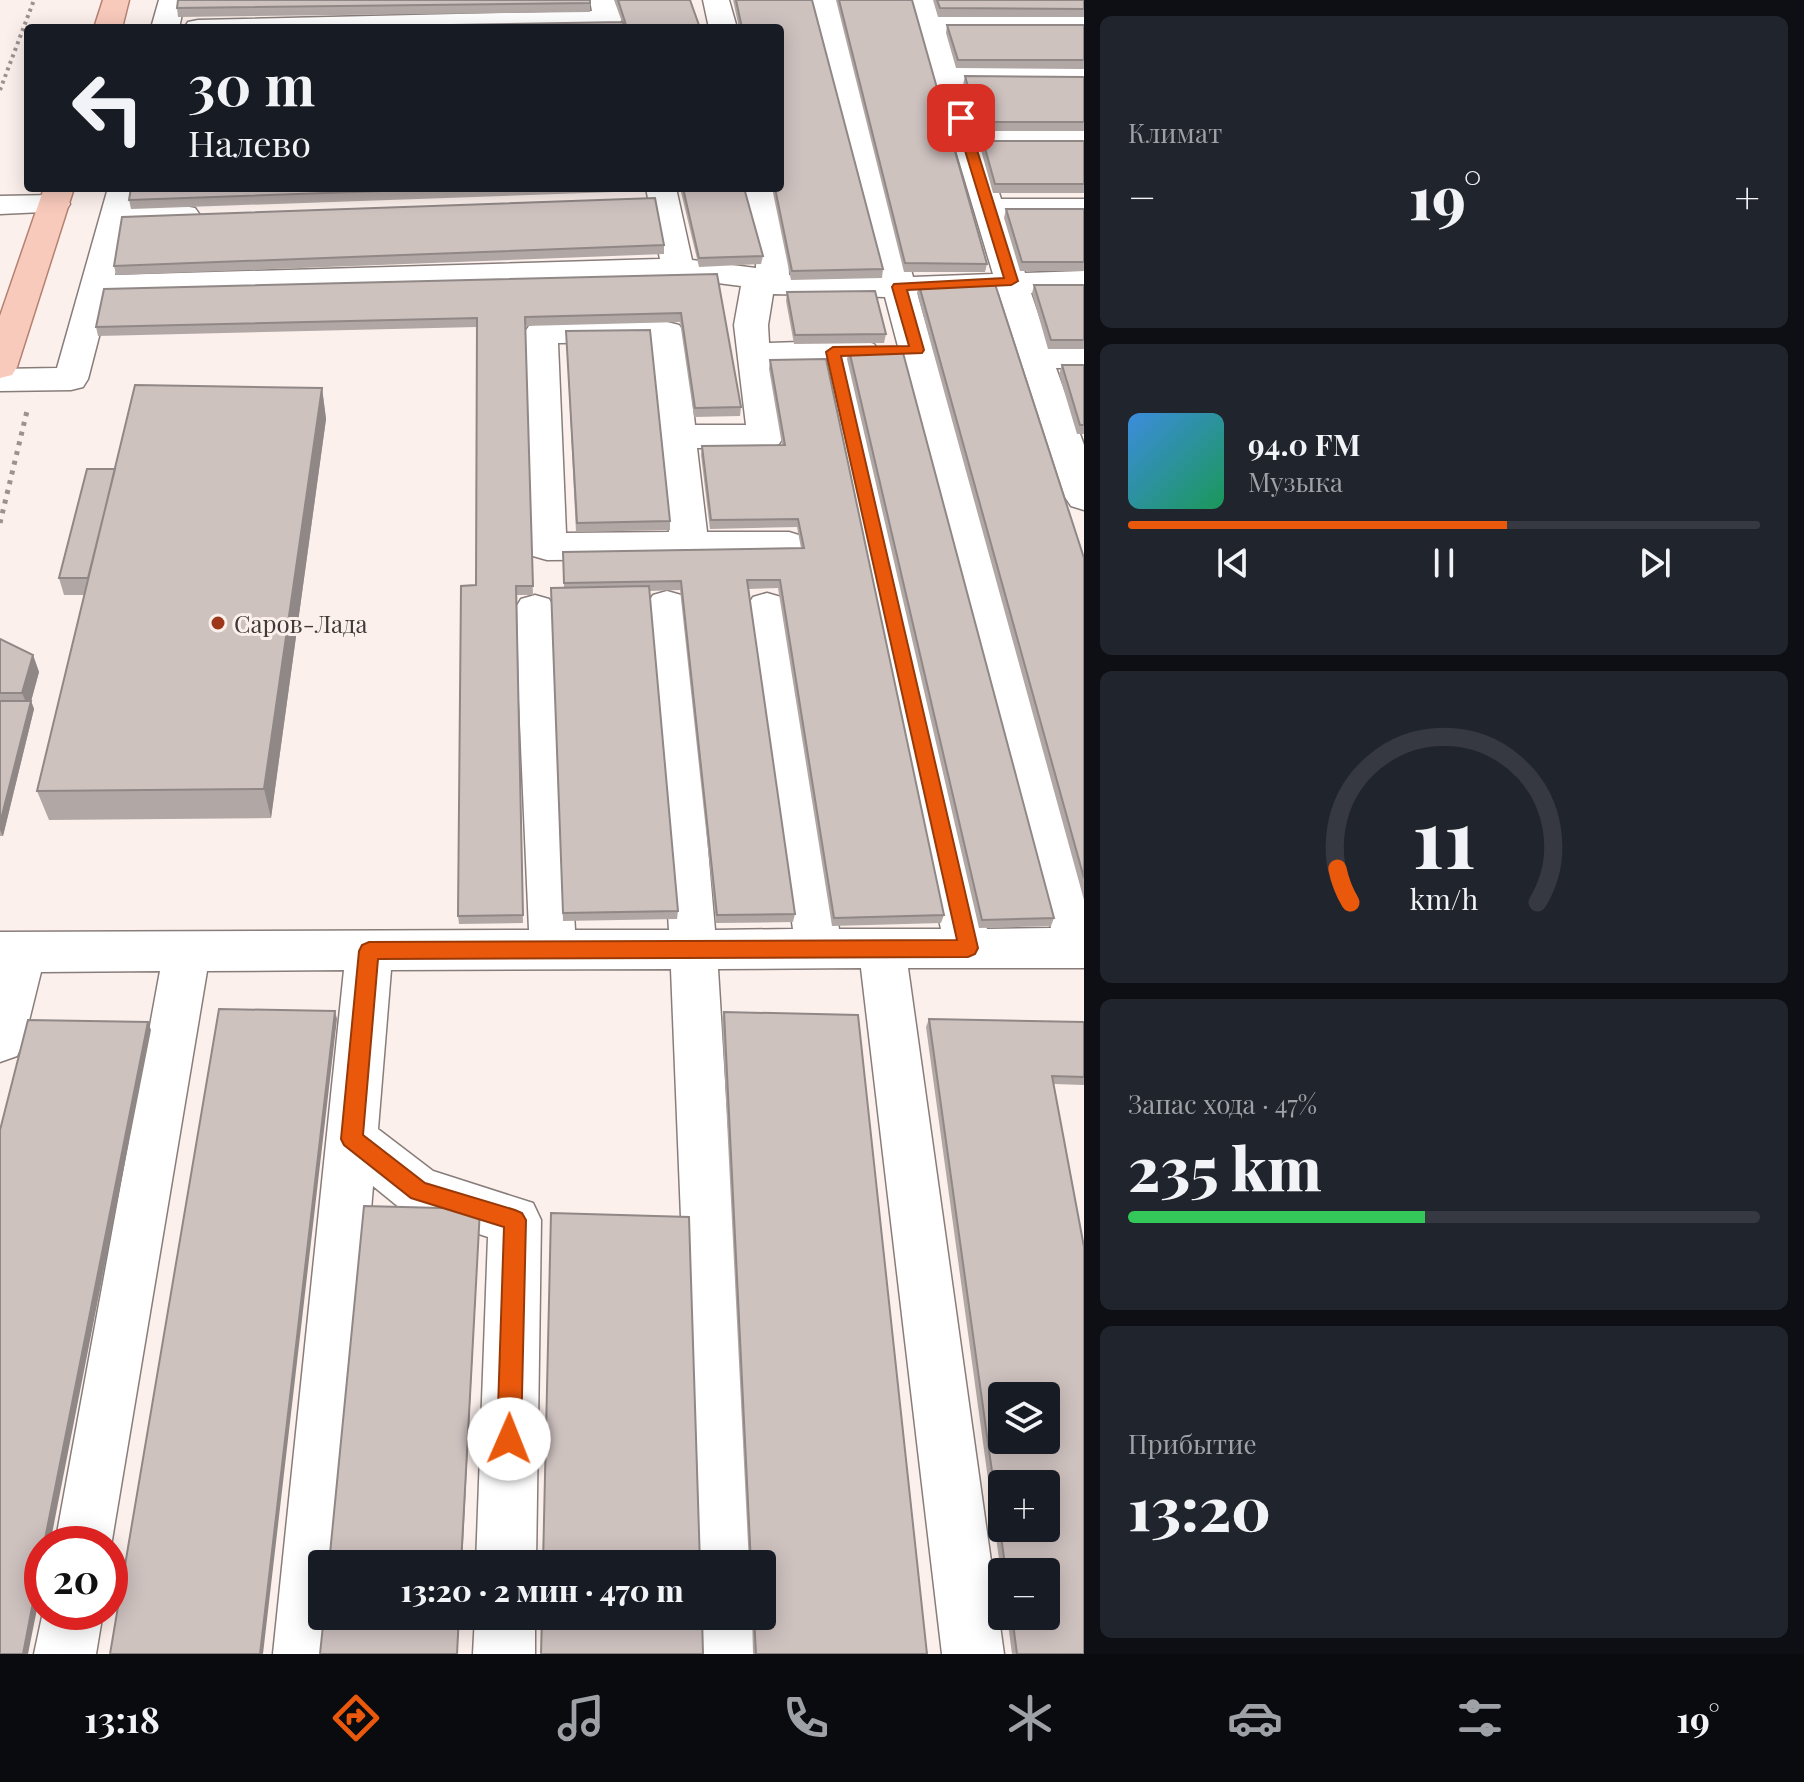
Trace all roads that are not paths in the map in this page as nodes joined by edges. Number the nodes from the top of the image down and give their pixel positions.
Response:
1 (116, 0) edge
2 (172, 0) edge
3 (603, 0) edge
4 (716, 0) edge
5 (825, 0) edge
6 (928, 12) edge
7 (109, 24) edge
8 (166, 24) edge
9 (380, 24) edge
10 (722, 24) edge
11 (1084, 25) edge
12 (948, 76) junction
13 (1084, 76) edge
14 (967, 139) junction
15 (1084, 139) edge
16 (760, 192) edge
17 (56, 196) edge
18 (652, 196) edge
19 (118, 202) edge
20 (0, 205) edge
21 (989, 208) junction
22 (1084, 208) edge
23 (208, 214) edge
24 (678, 268) junction
25 (766, 281) junction
26 (1011, 281) junction
27 (1084, 281) edge
28 (96, 285) junction
29 (899, 287) junction
30 (917, 350) junction
31 (833, 352) junction
32 (753, 354) junction
33 (1035, 357) junction
34 (1084, 357) edge
35 (0, 367) edge
36 (0, 380) edge
37 (678, 437) junction
38 (1077, 457) edge
39 (1084, 497) edge
40 (689, 545) junction
41 (789, 545) edge
42 (547, 547) junction
43 (667, 605) dead end
44 (767, 607) dead end
45 (882, 948) junction
46 (968, 948) junction
47 (1082, 948) edge
48 (819, 949) junction
49 (553, 950) junction
50 (694, 950) junction
51 (187, 951) junction
52 (369, 951) junction
53 (11, 952) edge
54 (0, 1041) edge
55 (352, 1139) junction
56 (87, 1526) edge
57 (506, 1550) edge
58 (724, 1550) edge
59 (70, 1630) edge
60 (505, 1630) edge
61 (728, 1630) edge
62 (65, 1654) edge
63 (304, 1654) edge
64 (504, 1654) edge
65 (729, 1654) edge
66 (973, 1654) edge

1 - 7 main road
2 - 8 lane
3 - 9 lane
4 - 10 lane
5 - 29 lane
6 - 11 lane
6 - 12 lane
12 - 13 lane
12 - 14 lane
14 - 15 lane
14 - 21 lane
16 - 25 lane
17 - 20 lane
17 - 35 main road
18 - 24 lane
19 - 23 lane
19 - 28 lane
21 - 22 lane
21 - 26 lane
24 - 25 lane
24 - 28 lane
25 - 29 lane
25 - 32 lane
26 - 27 lane
26 - 29 lane
26 - 33 lane
28 - 36 lane
29 - 30 lane
30 - 31 lane
30 - 47 lane
31 - 32 lane
31 - 46 lane
32 - 37 lane
33 - 34 lane
33 - 38 lane
37 - 40 lane
37 - 42 lane
38 - 39 lane
40 - 41 lane
40 - 42 lane
42 - 49 lane
43 - 50 lane
44 - 48 lane
45 - 46 lane
45 - 48 lane
45 - 66 lane
46 - 47 lane
48 - 50 lane
49 - 50 lane
49 - 52 lane
50 - 58 lane
51 - 52 lane
51 - 53 lane
51 - 56 lane
52 - 55 lane
53 - 54 lane
55 - 57 lane
55 - 63 lane
59 - 62 lane
60 - 64 lane
61 - 65 lane

